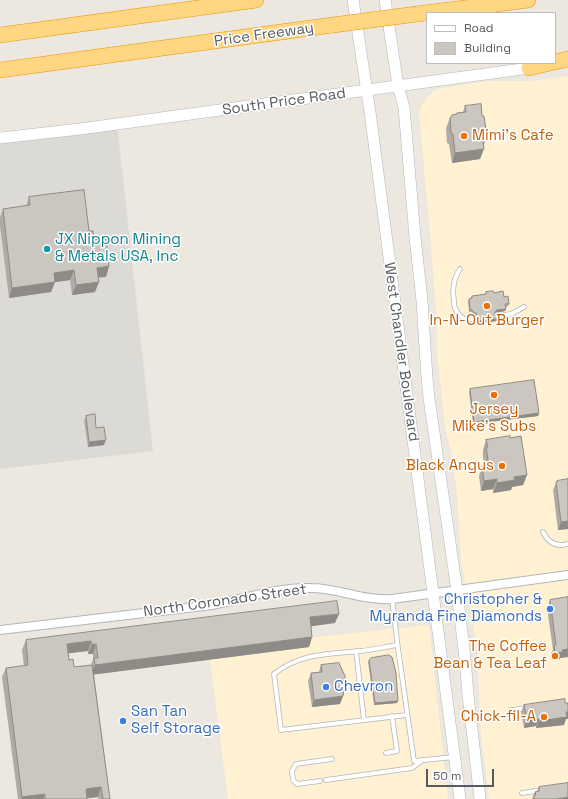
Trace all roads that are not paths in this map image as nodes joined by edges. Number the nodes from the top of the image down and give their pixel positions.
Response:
1 (256, 0) edge
2 (353, 0) edge
3 (385, 0) edge
4 (528, 0) edge
5 (433, 12) edge
6 (426, 13) edge
7 (0, 35) edge
8 (568, 59) edge
9 (556, 62) edge
10 (568, 63) edge
11 (546, 64) edge
12 (529, 68) junction
13 (0, 70) edge
14 (398, 86) junction
15 (366, 90) junction
16 (0, 138) edge
17 (460, 269) dead end
18 (524, 307) dead end
19 (497, 316) edge
20 (473, 319) edge
21 (543, 532) dead end
22 (568, 544) edge
23 (568, 575) edge
24 (457, 590) junction
25 (433, 594) junction
26 (392, 599) junction
27 (0, 630) edge
28 (397, 645) junction
29 (356, 651) junction
30 (534, 707) edge
31 (511, 710) dead end
32 (407, 715) junction
33 (392, 716) junction
34 (364, 720) junction
35 (386, 753) dead end
36 (455, 756) junction
37 (332, 759) dead end
38 (423, 760) junction
39 (326, 780) dead end
40 (320, 781) dead end
41 (545, 790) edge
42 (522, 793) dead end
43 (460, 794) edge
44 (466, 799) edge
45 (480, 799) edge

1 - 7 highway
2 - 15 main road, West Chandler Boulevard
3 - 14 main road, West Chandler Boulevard
4 - 5 highway, Price Freeway, bridge
6 - 13 highway, Price Freeway, bridge
8 - 9 highway
10 - 12 main road, South Price Road
11 - 12 highway
12 - 14 main road, South Price Road
14 - 15 main road, South Price Road
14 - 24 main road, West Chandler Boulevard
15 - 16 main road, South Price Road
15 - 25 main road, West Chandler Boulevard
17 - 20 lane
18 - 19 lane
21 - 22 lane
23 - 24 street, North Coronado Street
24 - 25 street, North Coronado Street
24 - 45 main road, West Chandler Boulevard
25 - 26 street, North Coronado Street
25 - 36 main road, West Chandler Boulevard
26 - 27 street, North Coronado Street
26 - 28 lane
28 - 29 lane
28 - 32 lane
29 - 34 lane
29 - 34 lane
30 - 31 lane
32 - 33 lane
32 - 38 lane
33 - 34 lane
33 - 35 lane
36 - 38 lane
36 - 43 main road, West Chandler Boulevard
37 - 40 lane
38 - 39 lane
41 - 42 lane
43 - 44 main road

